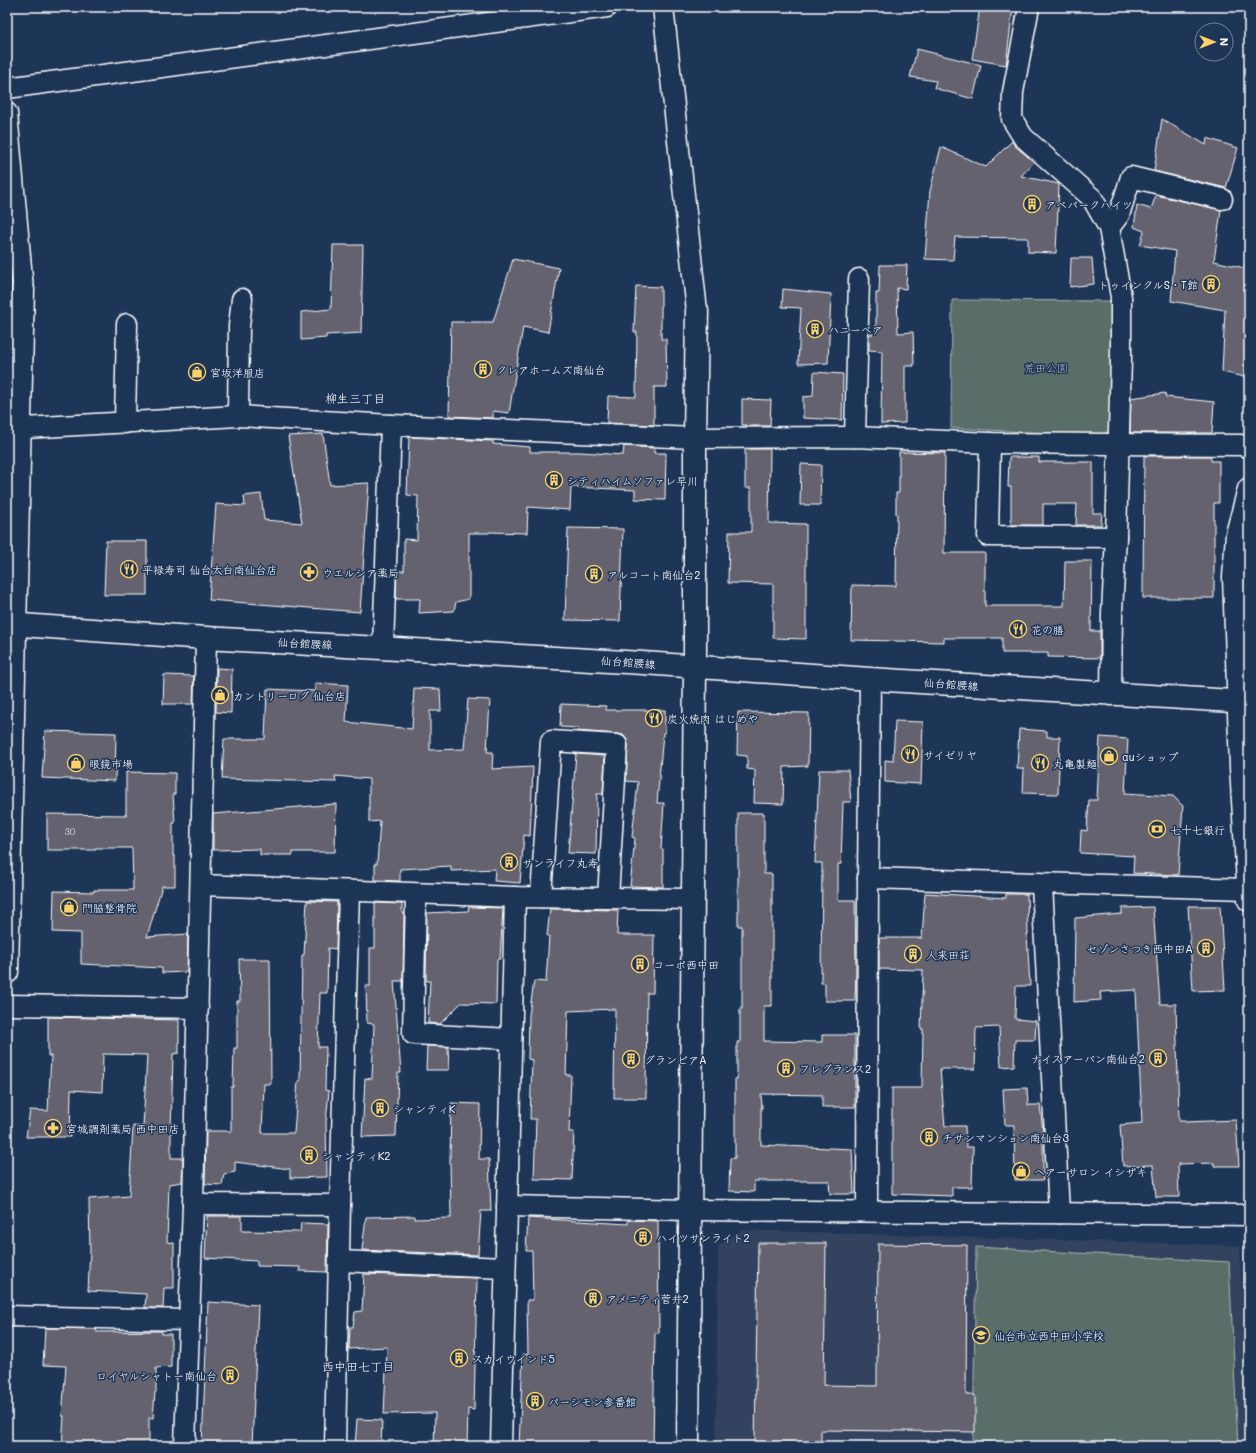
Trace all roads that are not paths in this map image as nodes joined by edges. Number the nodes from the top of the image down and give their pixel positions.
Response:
1 (607, 7) edge
2 (663, 7) edge
3 (1029, 7) edge
4 (7, 88) edge
5 (7, 113) edge
6 (1222, 199) dead end
7 (1109, 228) junction
8 (859, 279) dead end
9 (23, 289) joint
10 (242, 300) dead end
11 (698, 311) joint
12 (128, 324) dead end
13 (238, 416) junction
14 (125, 423) junction
15 (390, 425) junction
16 (14, 429) edge
17 (695, 438) junction
18 (855, 438) junction
19 (990, 443) junction
20 (1118, 443) junction
21 (1249, 447) edge
22 (1249, 489) edge
23 (1116, 538) junction
24 (11, 625) edge
25 (206, 638) junction
26 (383, 647) junction
27 (695, 667) junction
28 (870, 679) junction
29 (1111, 694) junction
30 (1244, 702) edge
31 (8, 870) edge
32 (868, 878) junction
33 (201, 884) junction
34 (1042, 884) junction
35 (349, 891) junction
36 (416, 894) junction
37 (1249, 895) edge
38 (515, 897) junction
39 (541, 897) junction
40 (608, 898) junction
41 (693, 899) junction
42 (7, 972) edge
43 (7, 1005) edge
44 (198, 1008) junction
45 (511, 1039) junction
46 (193, 1204) junction
47 (340, 1205) junction
48 (507, 1206) junction
49 (690, 1210) junction
50 (867, 1211) junction
51 (1059, 1213) junction
52 (1249, 1216) edge
53 (339, 1261) junction
54 (505, 1268) junction
55 (7, 1316) edge
56 (189, 1320) junction
57 (185, 1446) edge
58 (335, 1446) edge
59 (501, 1446) edge
60 (688, 1446) edge

1 - 4 street
2 - 11 street
3 - 7 street
5 - 9 street
6 - 7 street
7 - 20 street
8 - 18 street
9 - 16 street
10 - 13 street
11 - 17 street
12 - 14 street
13 - 14 street
13 - 15 street
14 - 16 street
15 - 17 street
15 - 26 street
16 - 24 street
17 - 18 street
17 - 27 street
18 - 19 street
19 - 20 street
19 - 23 street
20 - 21 street
20 - 23 street
22 - 30 street
23 - 29 street
24 - 25 street, 仙台館腰線
24 - 31 street
25 - 26 street, 仙台館腰線
25 - 33 street
26 - 27 street, 仙台館腰線
27 - 28 street, 仙台館腰線
27 - 41 street
28 - 29 street, 仙台館腰線
28 - 32 street
29 - 30 street, 仙台館腰線
30 - 37 street
31 - 42 street
32 - 34 street
32 - 50 street
33 - 35 street
33 - 44 street
34 - 37 street
34 - 51 street
35 - 36 street
35 - 47 street
36 - 38 street
36 - 45 street
38 - 39 street
38 - 45 street
39 - 40 street
39 - 40 street
40 - 41 street
41 - 49 street
43 - 44 street
44 - 46 street
45 - 48 street
46 - 47 street
46 - 56 street
47 - 53 street
48 - 49 street
48 - 54 street
49 - 50 street
49 - 60 street
50 - 51 street
51 - 52 street
53 - 54 street
53 - 58 street
54 - 59 street
55 - 56 street
56 - 57 street

